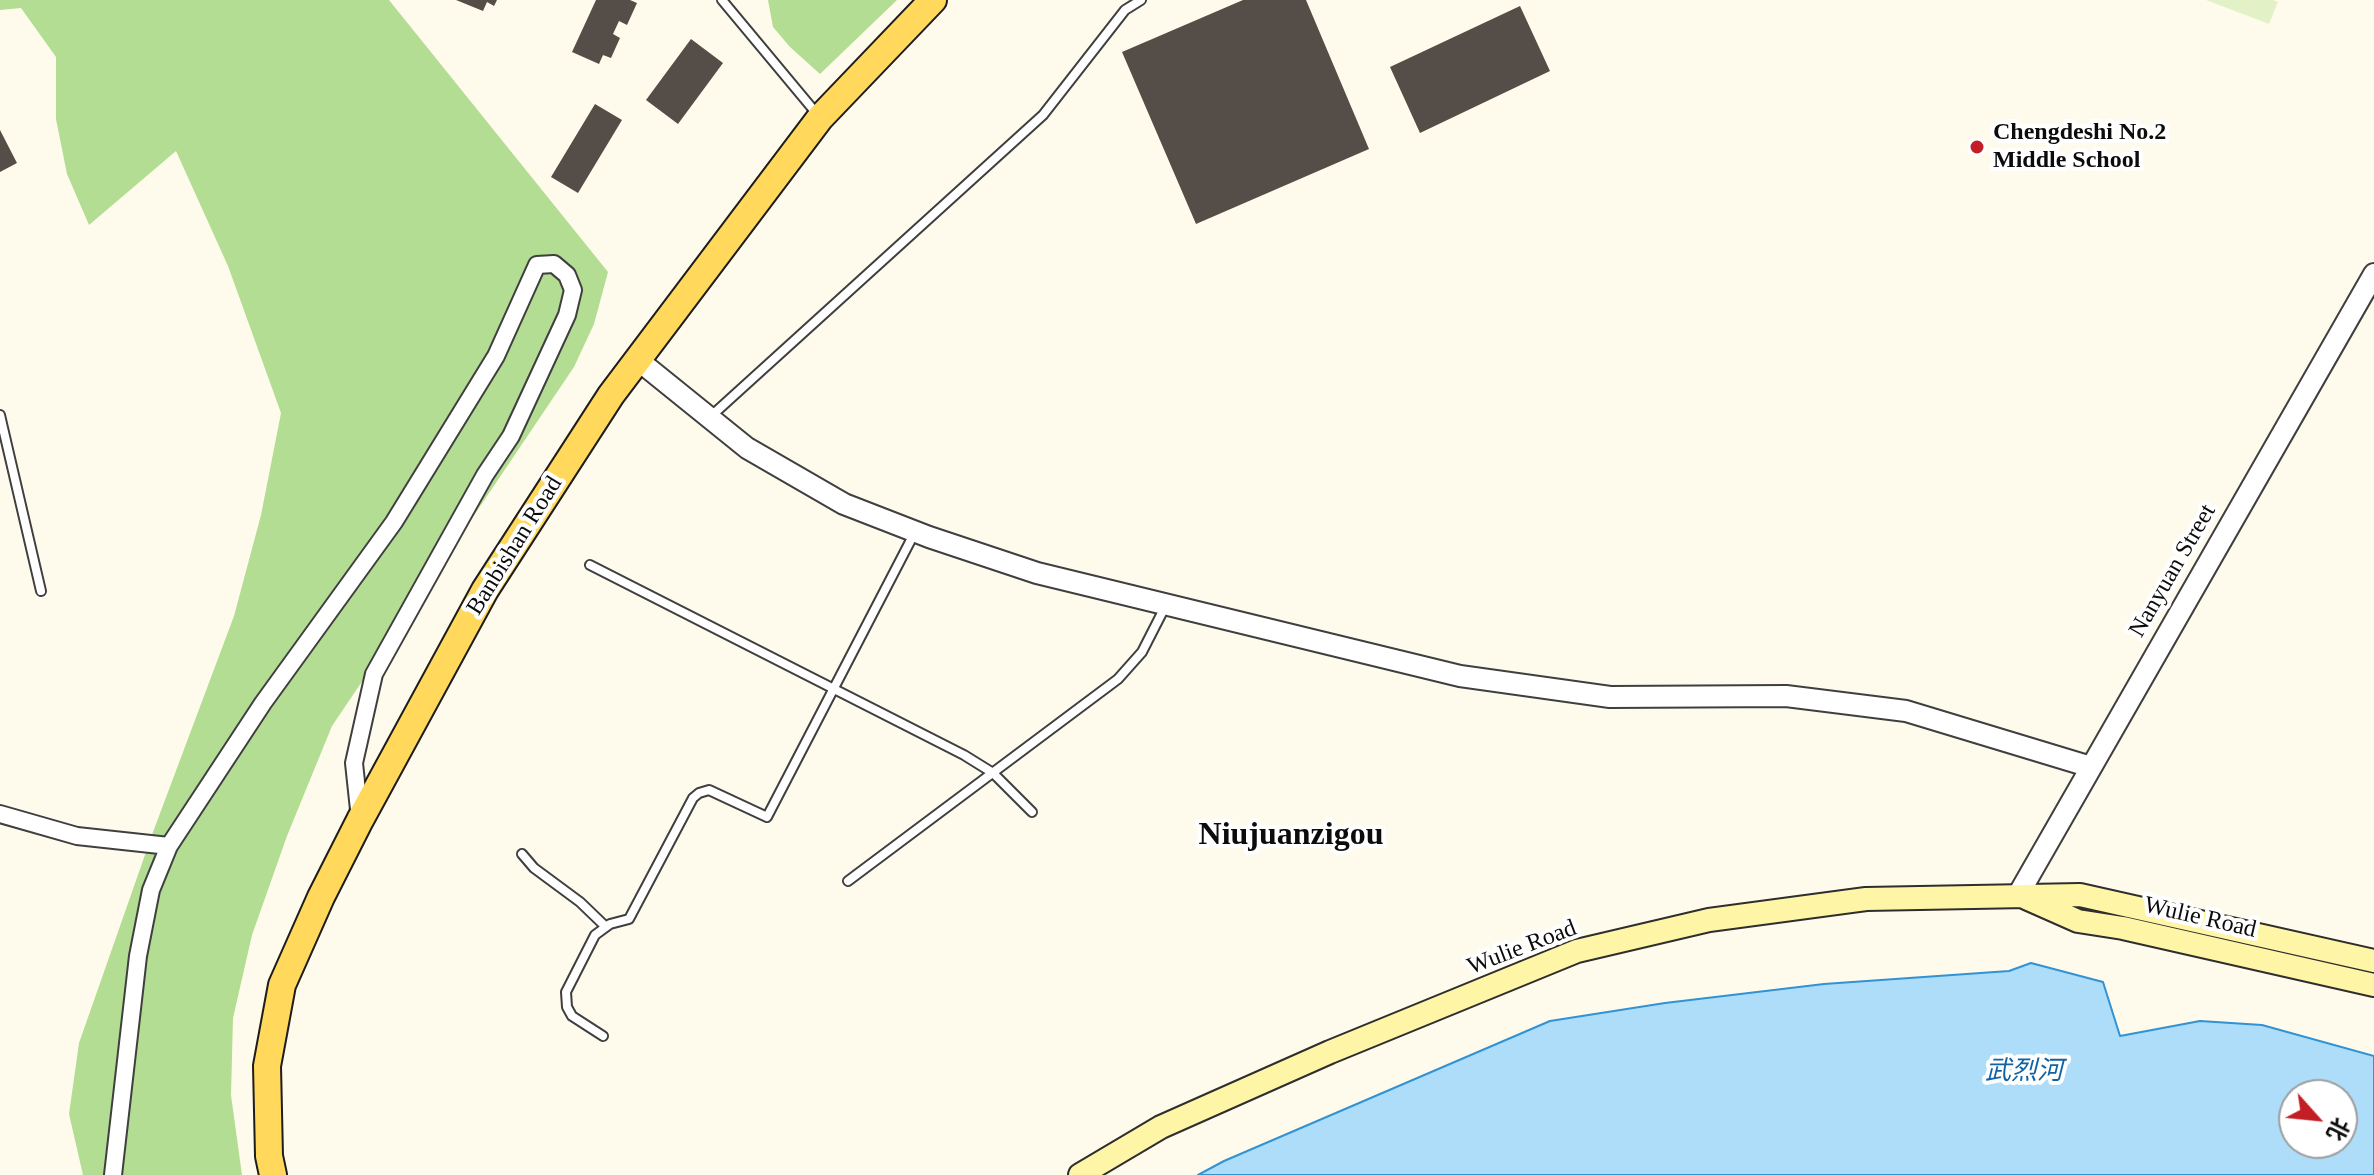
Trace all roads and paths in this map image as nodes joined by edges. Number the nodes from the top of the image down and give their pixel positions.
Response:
1 (722, 0) edge
2 (933, 0) edge
3 (1141, 0) edge
4 (820, 118) junction
5 (2374, 274) edge
6 (638, 360) junction
7 (0, 415) edge
8 (709, 418) junction
9 (916, 531) junction
10 (590, 565) dead end
11 (41, 591) dead end
12 (1166, 604) junction
13 (834, 689) junction
14 (2091, 767) junction
15 (993, 773) junction
16 (1032, 812) dead end
17 (0, 814) edge
18 (360, 820) junction
19 (169, 846) junction
20 (522, 854) dead end
21 (848, 881) dead end
22 (2018, 895) junction
23 (606, 927) junction
24 (2374, 961) edge
25 (2374, 985) edge
26 (603, 1036) dead end
27 (113, 1175) edge
28 (273, 1175) edge
29 (1080, 1175) edge

1 - 4 lane
2 - 4 main road, Banbishan Road
3 - 8 lane
4 - 6 main road, Banbishan Road
5 - 14 street, Nanyuan Street
6 - 8 street
6 - 18 main road, Banbishan Road
7 - 11 lane
8 - 9 street
9 - 12 street
9 - 13 lane
10 - 13 lane
12 - 14 street
12 - 15 lane
13 - 15 lane
13 - 23 lane
14 - 22 street, Nanyuan Street
15 - 16 lane
15 - 21 lane
17 - 19 street
18 - 19 street
18 - 28 main road, Banbishan Road
19 - 27 street
20 - 23 lane
22 - 24 main road, Wulie Road
22 - 25 main road, Wulie Road
22 - 29 main road, Wulie Road
23 - 26 lane

